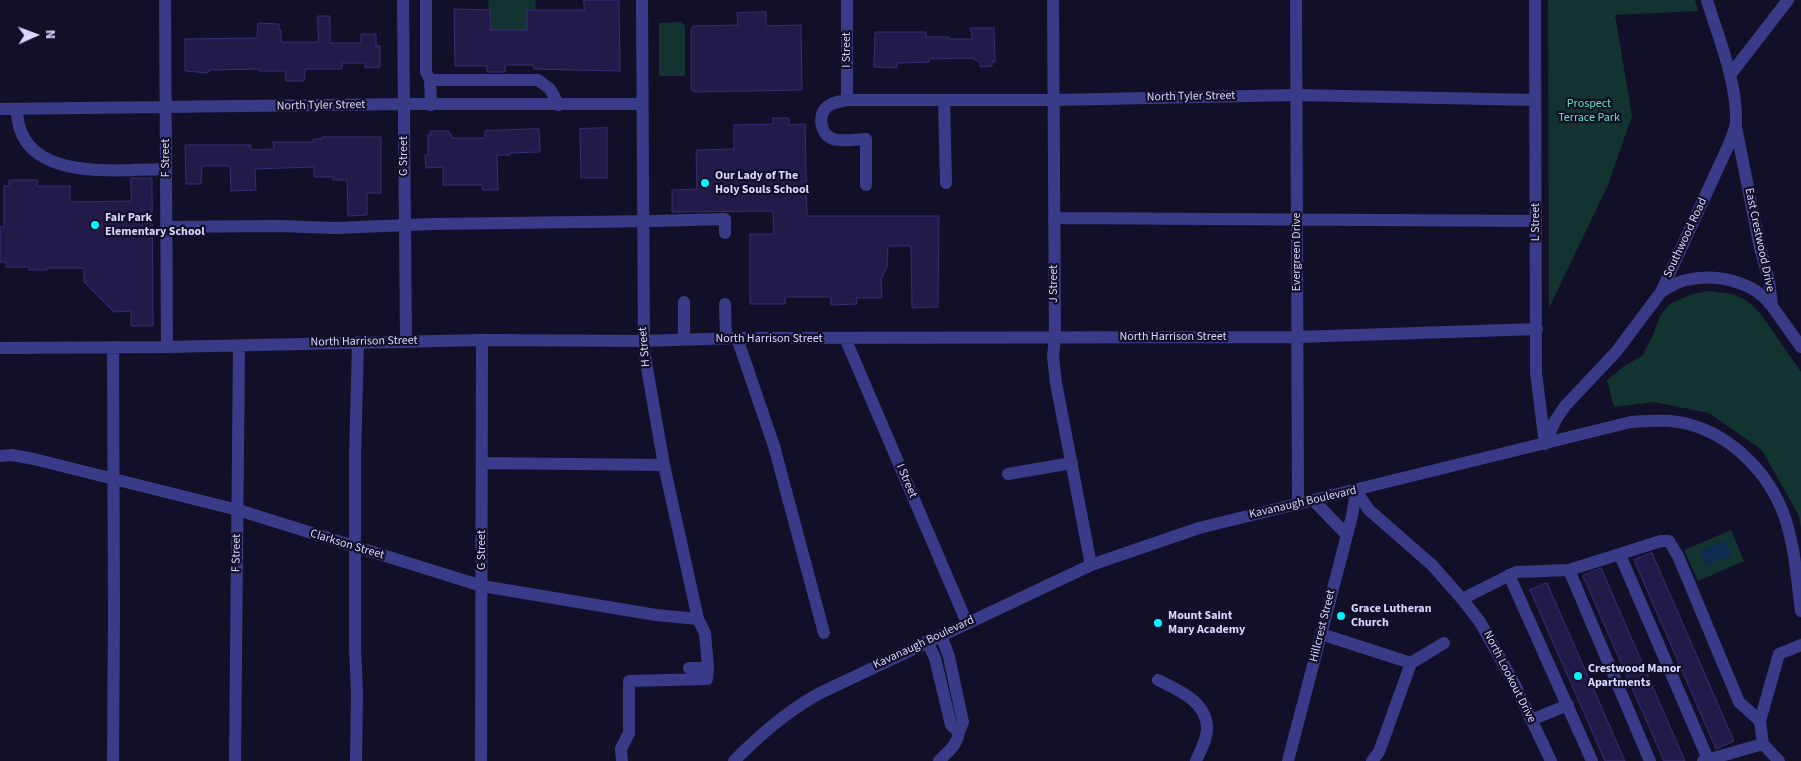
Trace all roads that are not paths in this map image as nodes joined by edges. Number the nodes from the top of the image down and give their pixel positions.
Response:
1 (165, 0) edge
2 (403, 0) edge
3 (426, 0) edge
4 (642, 0) edge
5 (847, 0) edge
6 (1053, 0) edge
7 (1296, 0) edge
8 (1535, 0) edge
9 (1706, 0) edge
10 (1788, 0) edge
11 (1730, 75) junction
12 (430, 80) junction
13 (1297, 95) junction
14 (847, 100) junction
15 (944, 100) junction
16 (1054, 100) junction
17 (1535, 100) junction
18 (404, 104) junction
19 (642, 104) junction
20 (431, 105) junction
21 (560, 105) junction
22 (166, 108) junction
23 (0, 109) edge
24 (17, 109) junction
25 (1736, 125) junction
26 (166, 169) junction
27 (946, 183) dead end
28 (866, 185) dead end
29 (1054, 218) junction
30 (1296, 220) junction
31 (642, 221) junction
32 (1536, 221) junction
33 (405, 225) junction
34 (166, 227) junction
35 (725, 233) dead end
36 (1661, 292) junction
37 (684, 302) dead end
38 (725, 304) dead end
39 (1772, 306) junction
40 (1537, 329) junction
41 (1054, 337) junction
42 (1297, 337) junction
43 (845, 338) junction
44 (732, 339) junction
45 (482, 340) junction
46 (684, 340) junction
47 (643, 341) junction
48 (358, 342) junction
49 (406, 342) junction
50 (239, 346) junction
51 (113, 347) junction
52 (167, 347) junction
53 (1801, 347) edge
54 (0, 348) edge
55 (1545, 444) junction
56 (0, 456) edge
57 (482, 463) junction
58 (1072, 463) junction
59 (664, 464) junction
60 (1008, 474) dead end
61 (113, 479) junction
62 (1356, 491) junction
63 (1314, 501) junction
64 (1298, 504) junction
65 (238, 510) junction
66 (1346, 534) junction
67 (356, 548) junction
68 (1620, 555) junction
69 (1091, 565) junction
70 (1570, 570) junction
71 (1509, 575) junction
72 (482, 586) junction
73 (1462, 599) junction
74 (1801, 611) edge
75 (698, 619) junction
76 (967, 623) junction
77 (824, 633) dead end
78 (1321, 634) junction
79 (940, 636) junction
80 (927, 642) junction
81 (1444, 644) dead end
82 (1801, 645) edge
83 (1411, 663) junction
84 (689, 668) dead end
85 (708, 668) junction
86 (1158, 680) dead end
87 (1568, 705) junction
88 (1532, 720) junction
89 (1760, 721) junction
90 (959, 732) junction
91 (1763, 744) junction
92 (1706, 760) edge
93 (113, 761) edge
94 (235, 761) edge
95 (356, 761) edge
96 (481, 761) edge
97 (622, 761) edge
98 (734, 761) edge
99 (939, 761) edge
100 (1196, 761) edge
101 (1288, 761) edge
102 (1372, 761) edge
103 (1551, 761) edge
104 (1592, 761) edge
105 (1650, 761) edge
106 (1779, 761) edge

1 - 22 street, F Street
2 - 18 street, G Street
3 - 12 street
4 - 19 street, H Street
5 - 14 street, I Street
6 - 16 street, J Street
7 - 13 street, Evergreen Drive
8 - 17 street, L Street
9 - 11 street, Southwood Road
10 - 11 street
11 - 25 street, Southwood Road
12 - 20 street
12 - 21 street
13 - 16 street, North Tyler Street
13 - 17 street, North Tyler Street
13 - 30 street, Evergreen Drive
14 - 15 street, North Tyler Street
14 - 28 street
15 - 16 street, North Tyler Street
15 - 27 street
16 - 29 street, J Street
17 - 32 street, L Street
18 - 20 street, North Tyler Street
18 - 22 street, North Tyler Street
18 - 33 street, G Street
19 - 21 street, North Tyler Street
19 - 31 street, H Street
20 - 21 street, North Tyler Street
22 - 24 street, North Tyler Street
22 - 26 street, F Street
23 - 24 street, North Tyler Street
24 - 26 street
25 - 36 street, Southwood Road
25 - 39 street, East Crestwood Drive
26 - 34 street, F Street
29 - 30 street
29 - 41 street, J Street
30 - 32 street
30 - 42 street, Evergreen Drive
31 - 33 street
31 - 35 street
31 - 47 street, H Street
32 - 40 street, L Street
33 - 34 street
33 - 49 street, G Street
34 - 52 street, F Street
36 - 39 street
36 - 55 street, Southwood Road
37 - 46 street
38 - 44 street
39 - 53 street, East Crestwood Drive
40 - 42 street, North Harrison Street
40 - 55 street, L Street
41 - 42 street, North Harrison Street
41 - 43 street, North Harrison Street
41 - 58 street, J Street
42 - 64 street, Evergreen Drive
43 - 44 street, North Harrison Street
43 - 76 street, I Street
44 - 46 street, North Harrison Street
44 - 77 street
45 - 47 street, North Harrison Street
45 - 49 street, North Harrison Street
45 - 57 street, G Street
46 - 47 street, North Harrison Street
47 - 59 street, H Street
48 - 49 street, North Harrison Street
48 - 50 street, North Harrison Street
48 - 67 street
50 - 52 street, North Harrison Street
50 - 65 street, F Street
51 - 52 street, North Harrison Street
51 - 54 street, North Harrison Street
51 - 61 street
55 - 62 street, Kavanaugh Boulevard
55 - 74 street, Kavanaugh Boulevard
56 - 61 street, Clarkson Street
57 - 59 street
57 - 72 street, G Street
58 - 60 street
58 - 69 street, J Street
59 - 75 street, H Street
61 - 65 street, Clarkson Street
61 - 93 street
62 - 63 street, Kavanaugh Boulevard
62 - 66 street, Hillcrest Street
62 - 73 street, North Lookout Drive
63 - 64 street, Kavanaugh Boulevard
63 - 66 street
64 - 69 street, Kavanaugh Boulevard
65 - 67 street, Clarkson Street
65 - 94 street, F Street
66 - 78 street, Hillcrest Street
67 - 72 street, Clarkson Street
67 - 95 street
68 - 70 street
68 - 89 street
68 - 92 street
69 - 76 street, Kavanaugh Boulevard
70 - 71 street
70 - 105 street
71 - 73 street
71 - 87 street
72 - 75 street, Clarkson Street
72 - 96 street, G Street
73 - 88 street, North Lookout Drive
75 - 85 street, H Street
76 - 79 street, Kavanaugh Boulevard
78 - 83 street
78 - 101 street, Hillcrest Street
79 - 80 street, Kavanaugh Boulevard
79 - 90 street
80 - 90 street
80 - 98 street, Kavanaugh Boulevard
81 - 83 street
82 - 89 street
83 - 102 street
84 - 85 street
85 - 97 street
86 - 100 street
87 - 88 street
87 - 104 street
88 - 103 street, North Lookout Drive
89 - 91 street
90 - 99 street
91 - 92 street
91 - 106 street

